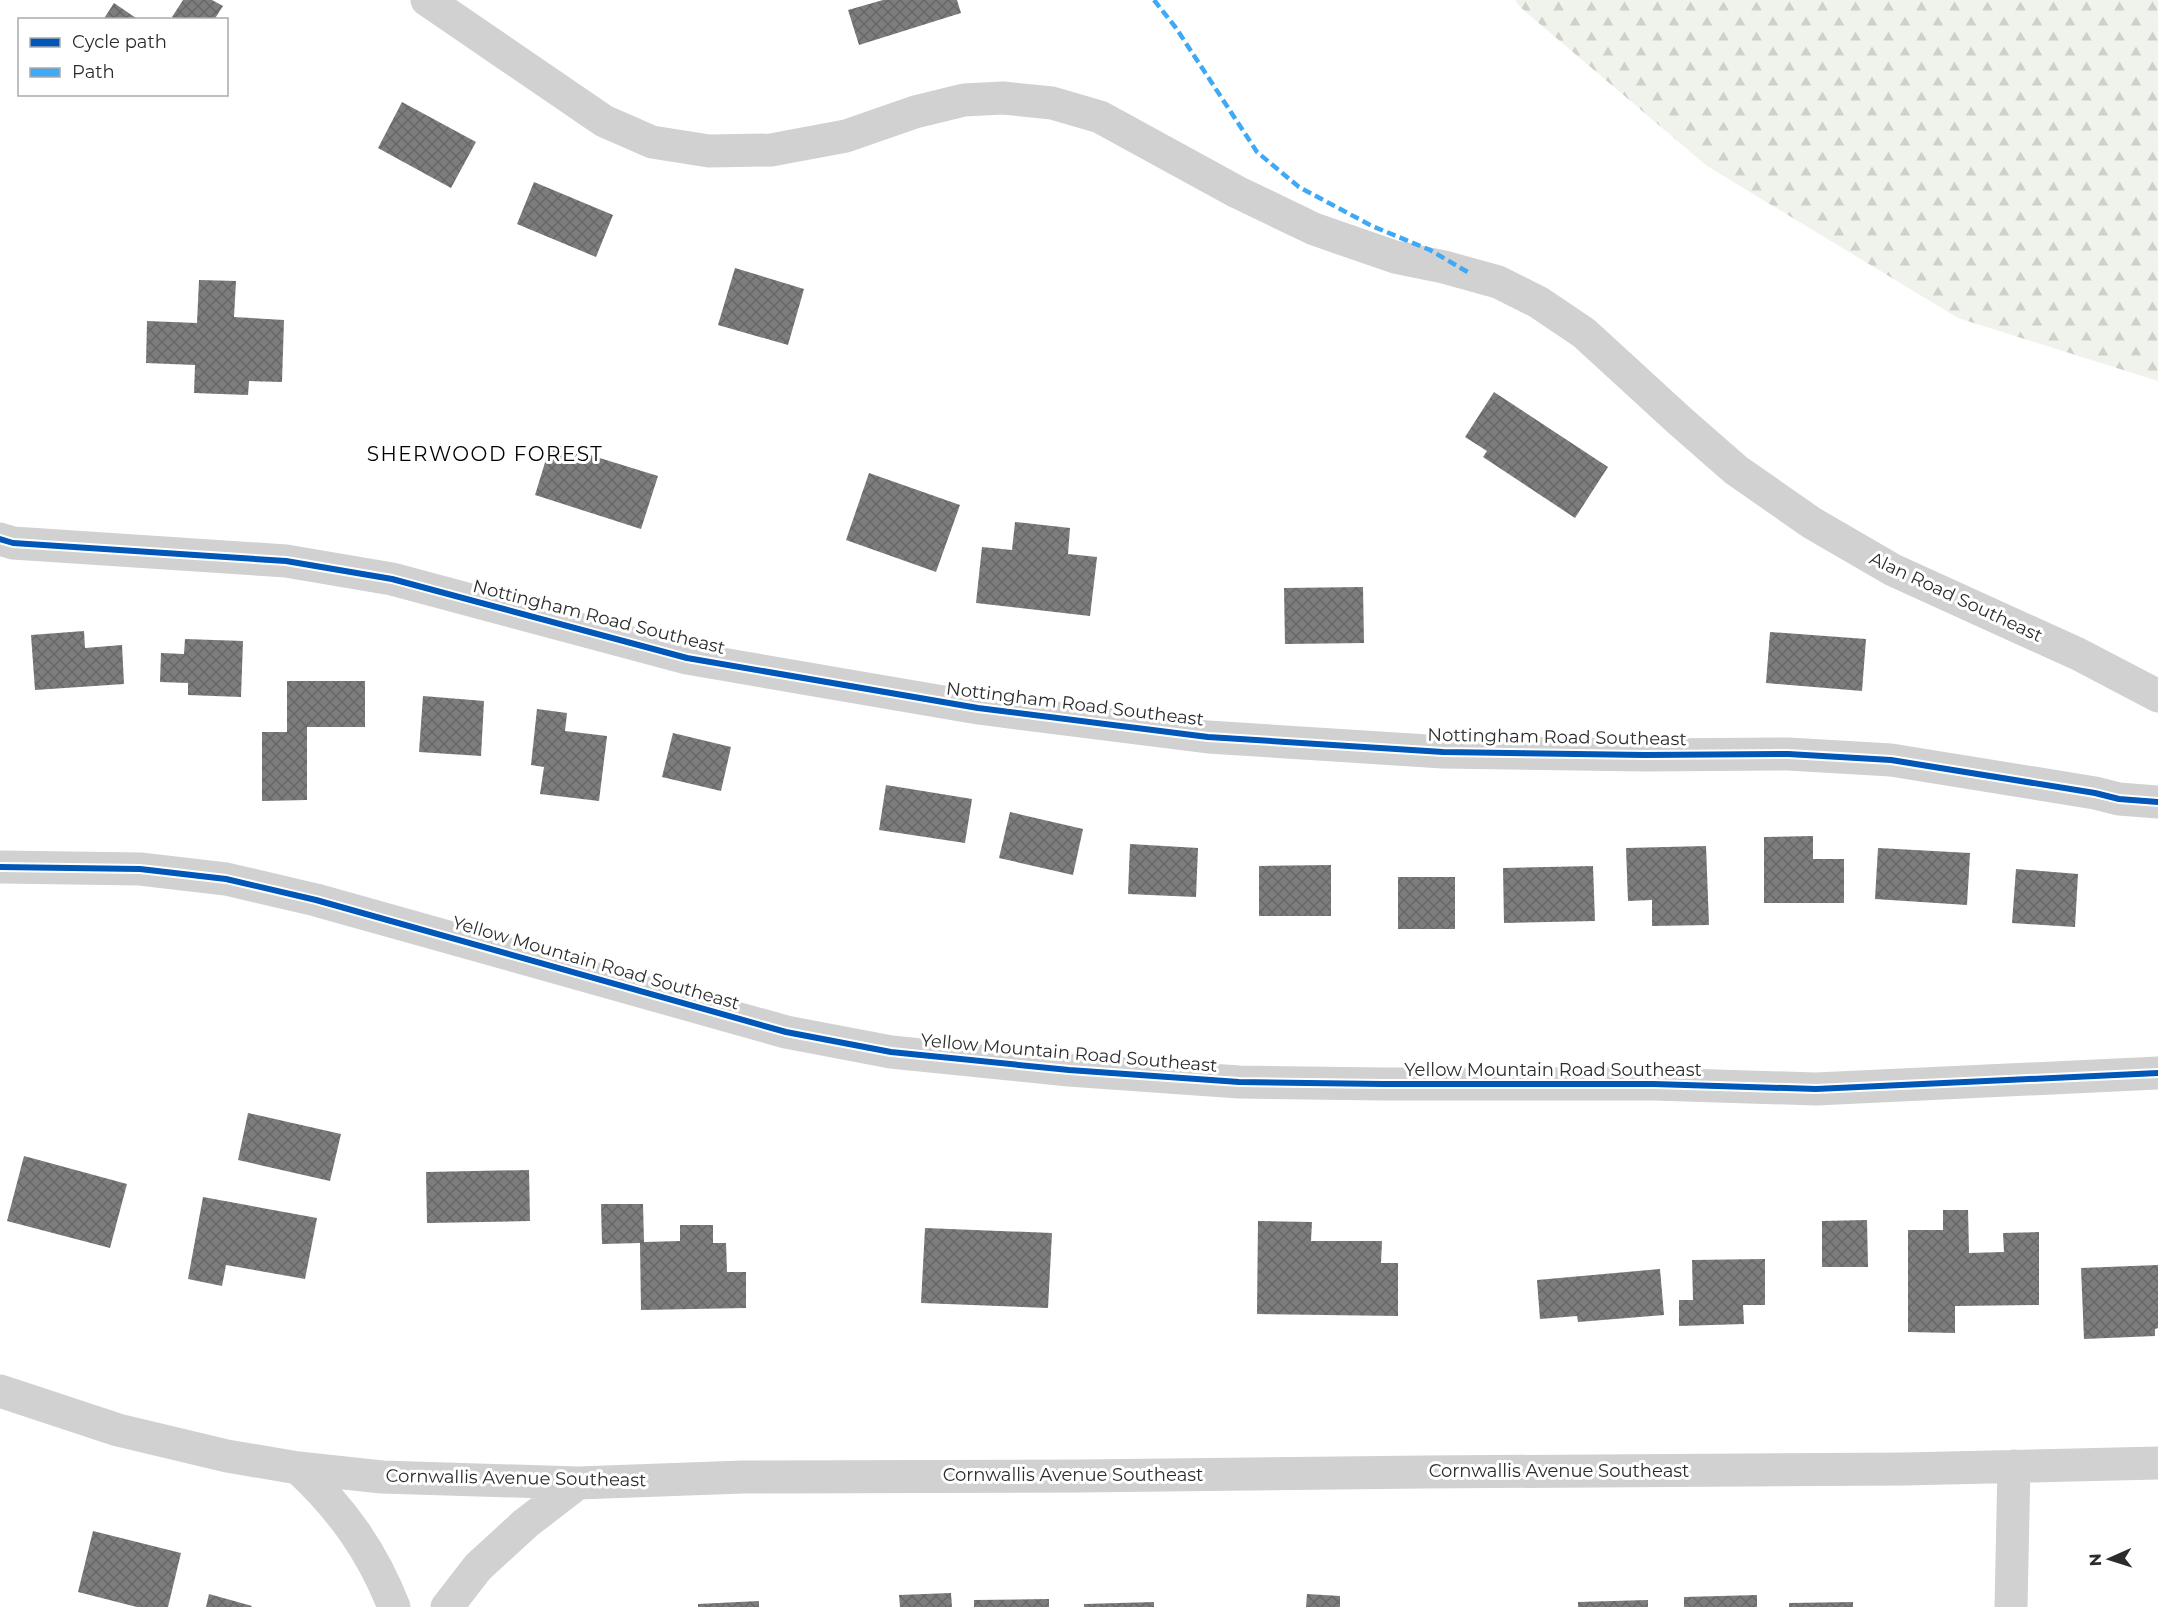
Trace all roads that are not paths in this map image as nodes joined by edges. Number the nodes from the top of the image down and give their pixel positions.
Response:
1 (427, 0) edge
2 (0, 539) edge
3 (2158, 696) edge
4 (2158, 802) edge
5 (0, 867) edge
6 (2158, 1073) edge
7 (0, 1391) edge
8 (2158, 1463) edge
9 (2014, 1466) junction
10 (298, 1468) junction
11 (578, 1483) junction
12 (394, 1607) edge
13 (447, 1607) edge
14 (2011, 1607) edge

1 - 3 street, Alan Road Southeast
2 - 4 street, Nottingham Road Southeast
5 - 6 street, Yellow Mountain Road Southeast
7 - 10 street, Cornwallis Avenue Southeast
8 - 9 street, Cornwallis Avenue Southeast
9 - 11 street, Cornwallis Avenue Southeast
9 - 14 street
10 - 11 street, Cornwallis Avenue Southeast
10 - 12 street
11 - 13 street

